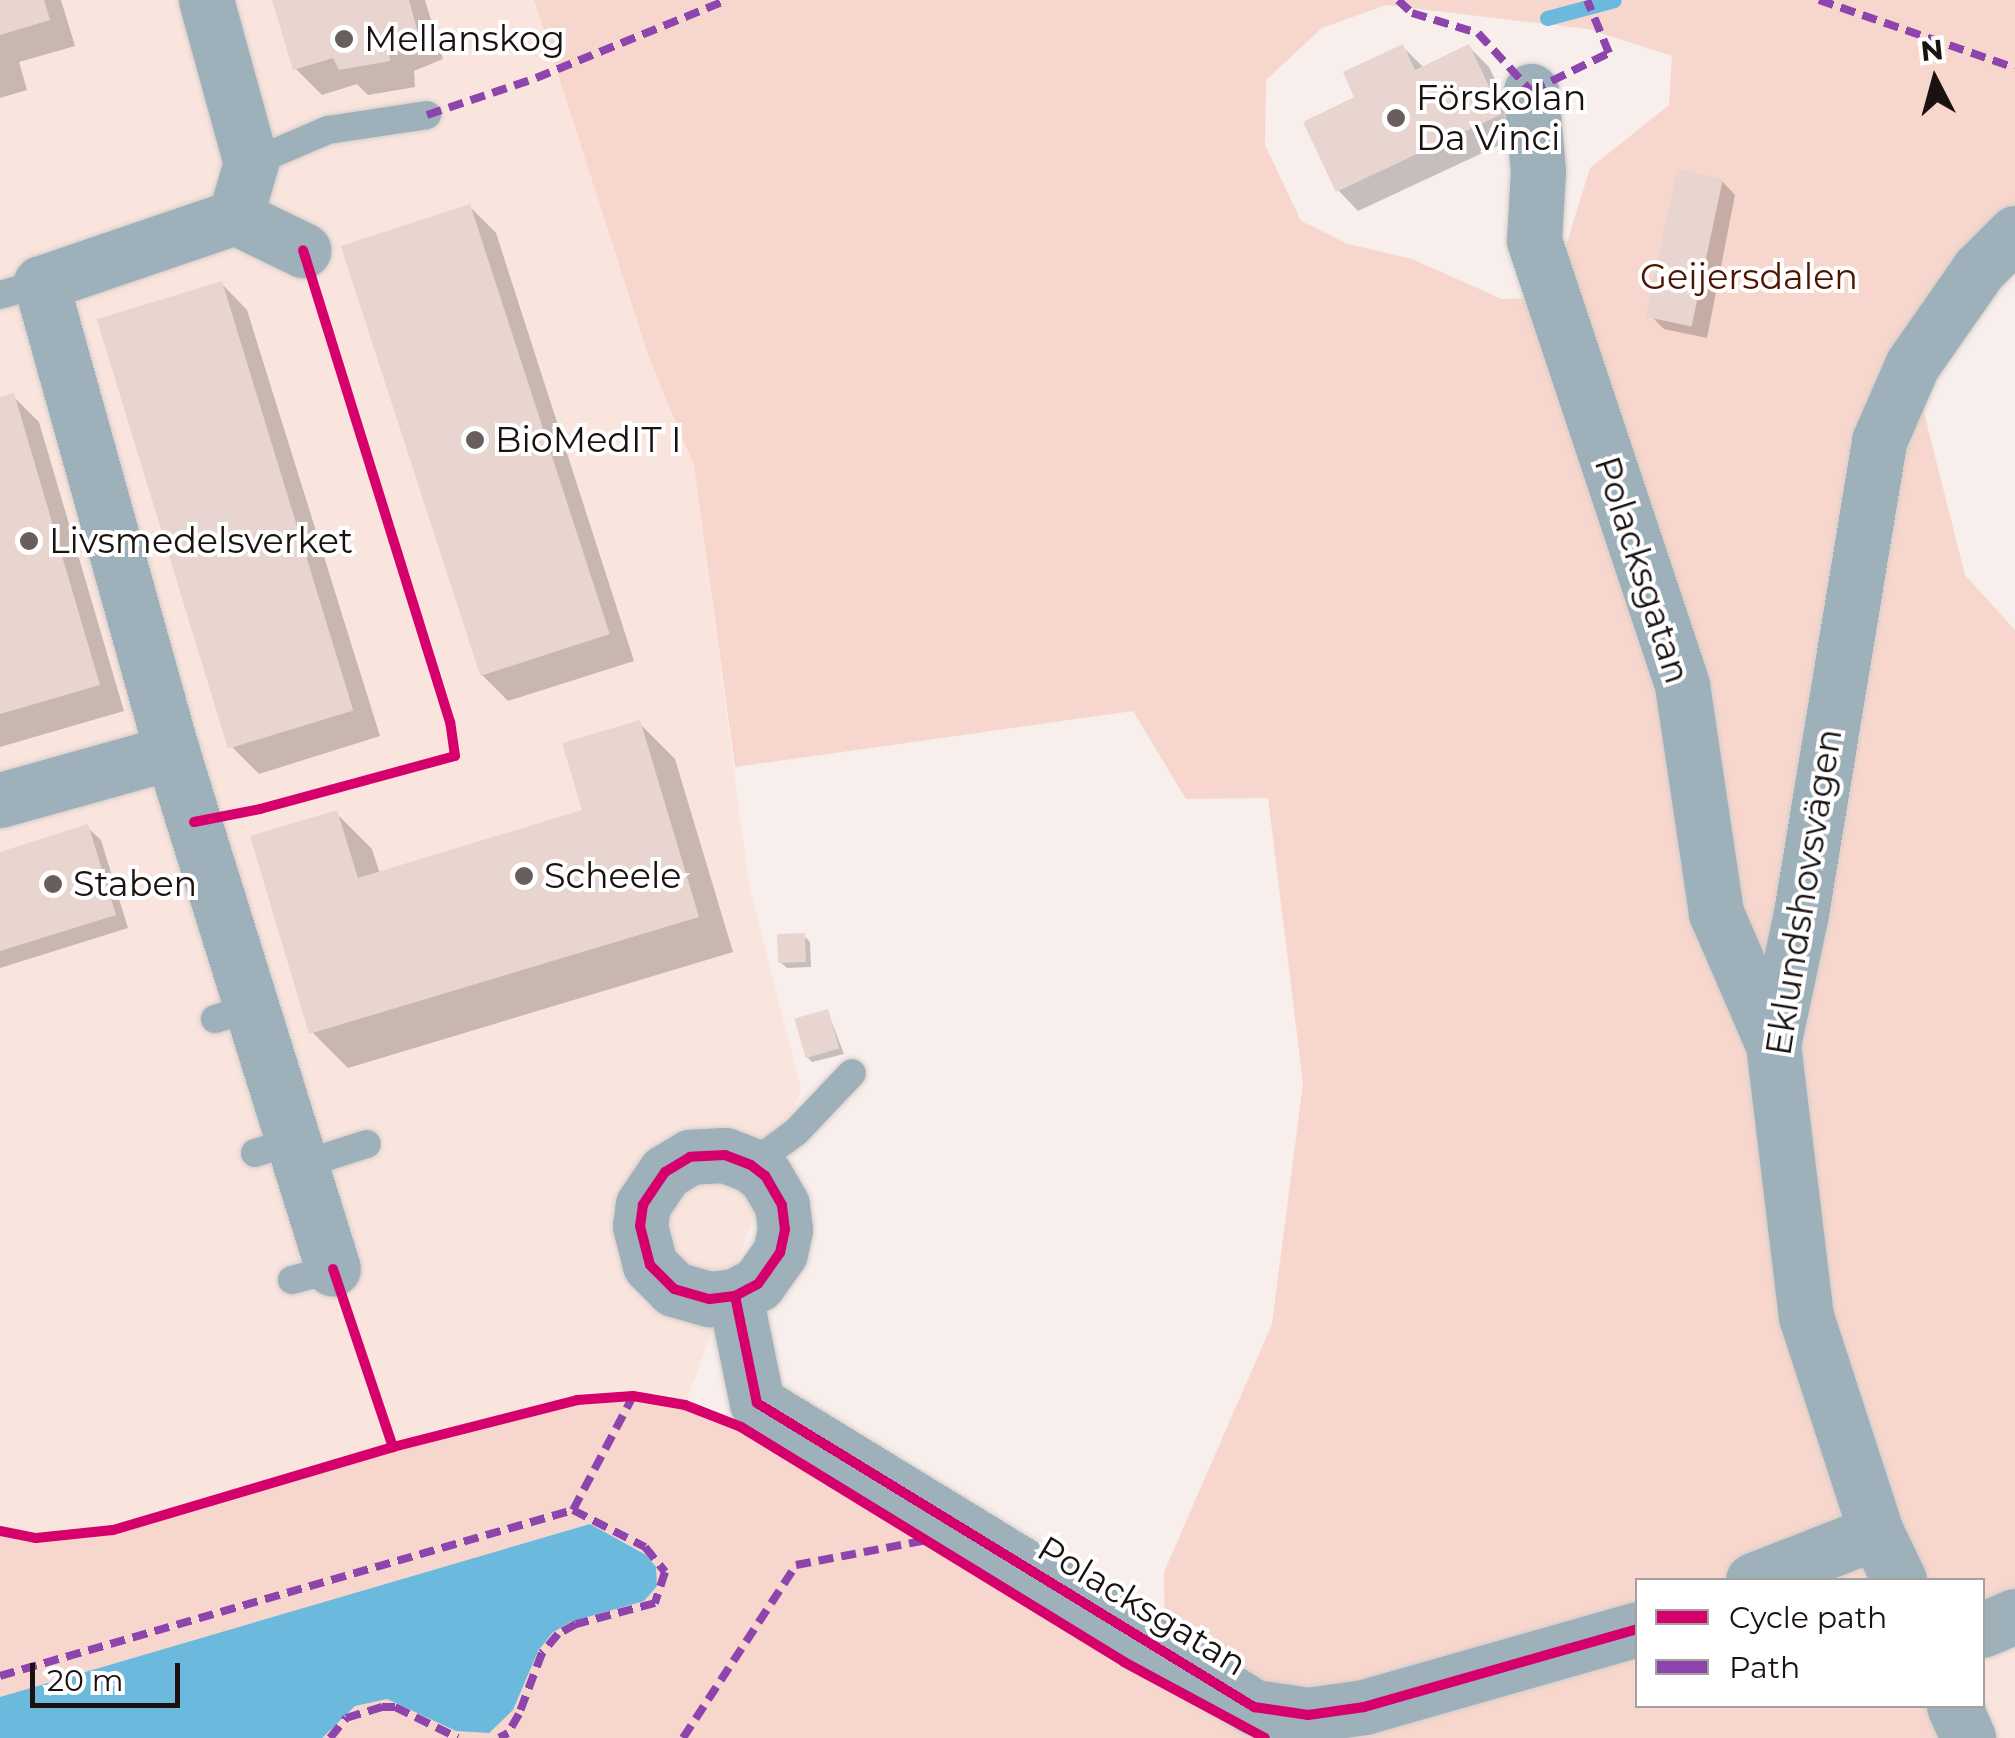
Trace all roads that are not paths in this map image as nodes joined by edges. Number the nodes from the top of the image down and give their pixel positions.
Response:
1 (206, 0) edge
2 (1530, 91) dead end
3 (428, 115) dead end
4 (251, 164) junction
5 (235, 217) junction
6 (2015, 233) edge
7 (303, 250) dead end
8 (21, 289) edge
9 (172, 752) junction
10 (0, 800) edge
11 (1772, 1045) junction
12 (852, 1073) dead end
13 (367, 1144) dead end
14 (283, 1153) junction
15 (751, 1165) junction
16 (312, 1274) dead end
17 (736, 1296) junction
18 (1876, 1532) junction
19 (1759, 1578) edge
20 (1898, 1578) edge
21 (2015, 1616) edge
22 (1985, 1629) edge
23 (1635, 1630) edge
24 (1955, 1708) edge
25 (1968, 1738) edge

1 - 4 street
2 - 11 street, Polacksgatan
3 - 4 lane
4 - 5 street
5 - 7 street
5 - 8 street
6 - 11 street, Eklundshovsvägen
8 - 9 street
9 - 10 street
9 - 14 street
11 - 18 street, Eklundshovsvägen
12 - 15 lane
13 - 14 lane
14 - 16 street
15 - 17 street
15 - 17 street
17 - 23 street, Polacksgatan
18 - 19 street
18 - 20 street, Eklundshovsvägen
21 - 22 street
24 - 25 street

